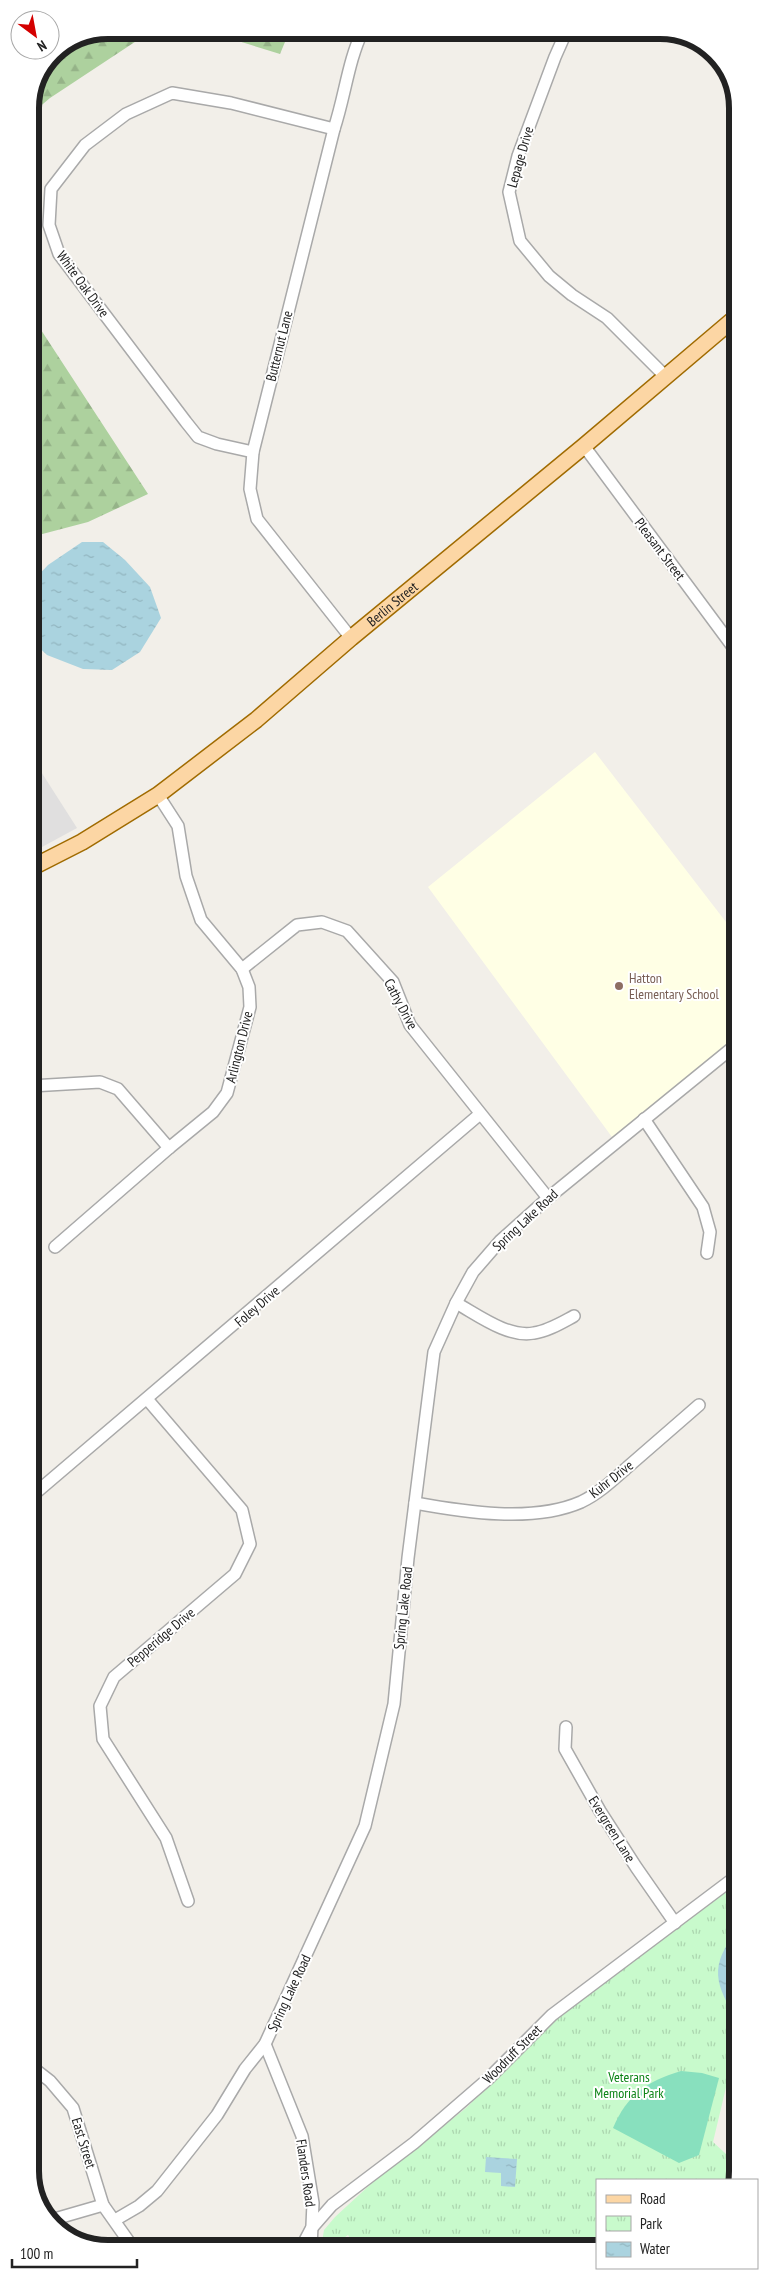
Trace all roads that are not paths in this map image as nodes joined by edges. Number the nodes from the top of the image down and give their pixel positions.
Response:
1 (359, 39) edge
2 (563, 39) edge
3 (334, 129) junction
4 (729, 323) edge
5 (665, 376) junction
6 (584, 446) junction
7 (253, 452) junction
8 (351, 638) junction
9 (729, 642) edge
10 (158, 795) junction
11 (39, 864) edge
12 (242, 969) junction
13 (729, 1050) edge
14 (39, 1086) edge
15 (480, 1114) junction
16 (644, 1119) junction
17 (169, 1148) junction
18 (548, 1198) junction
19 (56, 1247) dead end
20 (707, 1253) dead end
21 (456, 1302) junction
22 (574, 1316) dead end
23 (147, 1399) junction
24 (699, 1405) dead end
25 (39, 1490) edge
26 (415, 1503) junction
27 (566, 1727) dead end
28 (729, 1882) edge
29 (188, 1901) dead end
30 (676, 1923) junction
31 (265, 2044) junction
32 (39, 2072) edge
33 (103, 2205) junction
34 (58, 2218) edge
35 (115, 2220) junction
36 (311, 2230) junction
37 (128, 2240) edge
38 (305, 2240) edge
39 (311, 2240) edge

1 - 3 street, Butternut Lane
2 - 5 street, Lepage Drive
3 - 7 street, Butternut Lane
3 - 7 street, White Oak Drive
4 - 5 main road, Berlin Street
5 - 6 main road, Berlin Street
6 - 8 main road, Berlin Street
6 - 9 street, Pleasant Street
7 - 8 street, Butternut Lane
8 - 10 main road, Berlin Street
10 - 11 main road, Berlin Street
10 - 12 street, Arlington Drive
12 - 15 street, Cathy Drive
12 - 17 street, Arlington Drive
13 - 16 street, Spring Lake Road
14 - 17 street
15 - 18 street, Cathy Drive
15 - 23 street, Foley Drive
16 - 18 street, Spring Lake Road
16 - 20 street
17 - 19 street, Arlington Drive
18 - 21 street, Spring Lake Road
21 - 22 street
21 - 26 street, Spring Lake Road
23 - 25 street, Foley Drive
23 - 29 street, Pepperidge Drive
24 - 26 street, Kuhr Drive
26 - 31 street, Spring Lake Road
27 - 30 street, Evergreen Lane
28 - 30 street, Woodruff Street
30 - 36 street, Woodruff Street
31 - 35 street, Spring Lake Road
31 - 36 street, Flanders Road
32 - 33 street, East Street
33 - 34 street
33 - 35 street
35 - 37 street
36 - 38 street, Woodruff Street
36 - 39 street, Flanders Road

